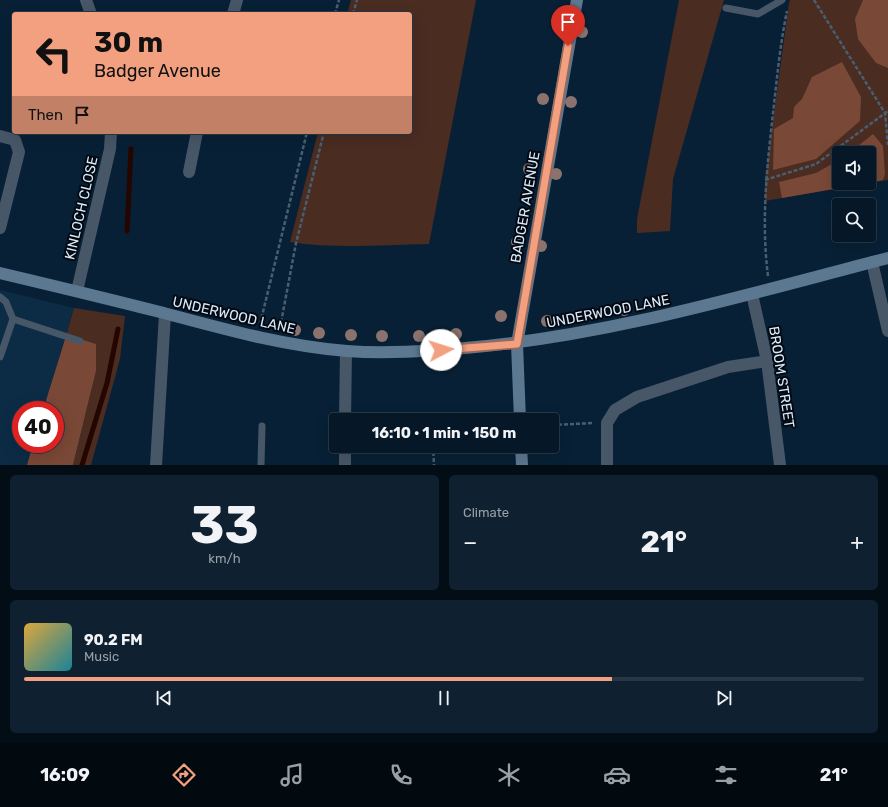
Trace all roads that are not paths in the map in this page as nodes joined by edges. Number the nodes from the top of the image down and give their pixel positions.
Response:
1 (86, 0) edge
2 (237, 0) edge
3 (577, 0) edge
4 (782, 0) edge
5 (726, 8) dead end
6 (90, 12) edge
7 (234, 12) edge
8 (111, 134) edge
9 (197, 134) edge
10 (0, 136) edge
11 (189, 172) dead end
12 (0, 228) edge
13 (888, 258) edge
14 (872, 262) junction
15 (0, 273) edge
16 (77, 291) junction
17 (752, 294) junction
18 (0, 297) edge
19 (165, 314) junction
20 (13, 319) junction
21 (888, 331) edge
22 (80, 341) dead end
23 (517, 344) junction
24 (346, 351) junction
25 (0, 357) edge
26 (767, 361) junction
27 (345, 413) edge
28 (520, 413) edge
29 (262, 426) dead end
30 (345, 453) edge
31 (521, 453) edge
32 (156, 465) edge
33 (261, 465) edge
34 (345, 465) edge
35 (522, 465) edge
36 (606, 465) edge
37 (780, 465) edge

1 - 6 street
2 - 7 street
3 - 23 street, BADGER AVENUE
4 - 5 lane
8 - 16 street, KINLOCH CLOSE
9 - 11 street
10 - 12 street
13 - 14 street, UNDERWOOD LANE
14 - 17 street, UNDERWOOD LANE
14 - 21 street
15 - 16 street, UNDERWOOD LANE
16 - 19 street, UNDERWOOD LANE
17 - 23 street, UNDERWOOD LANE
17 - 26 street, BROOM STREET
18 - 20 lane
19 - 24 street, UNDERWOOD LANE
19 - 32 street
20 - 22 lane
20 - 25 lane
23 - 24 street, UNDERWOOD LANE
23 - 28 street, BADGER AVENUE
24 - 27 street
26 - 36 street
26 - 37 street, BROOM STREET
29 - 33 lane
30 - 34 street
31 - 35 street

